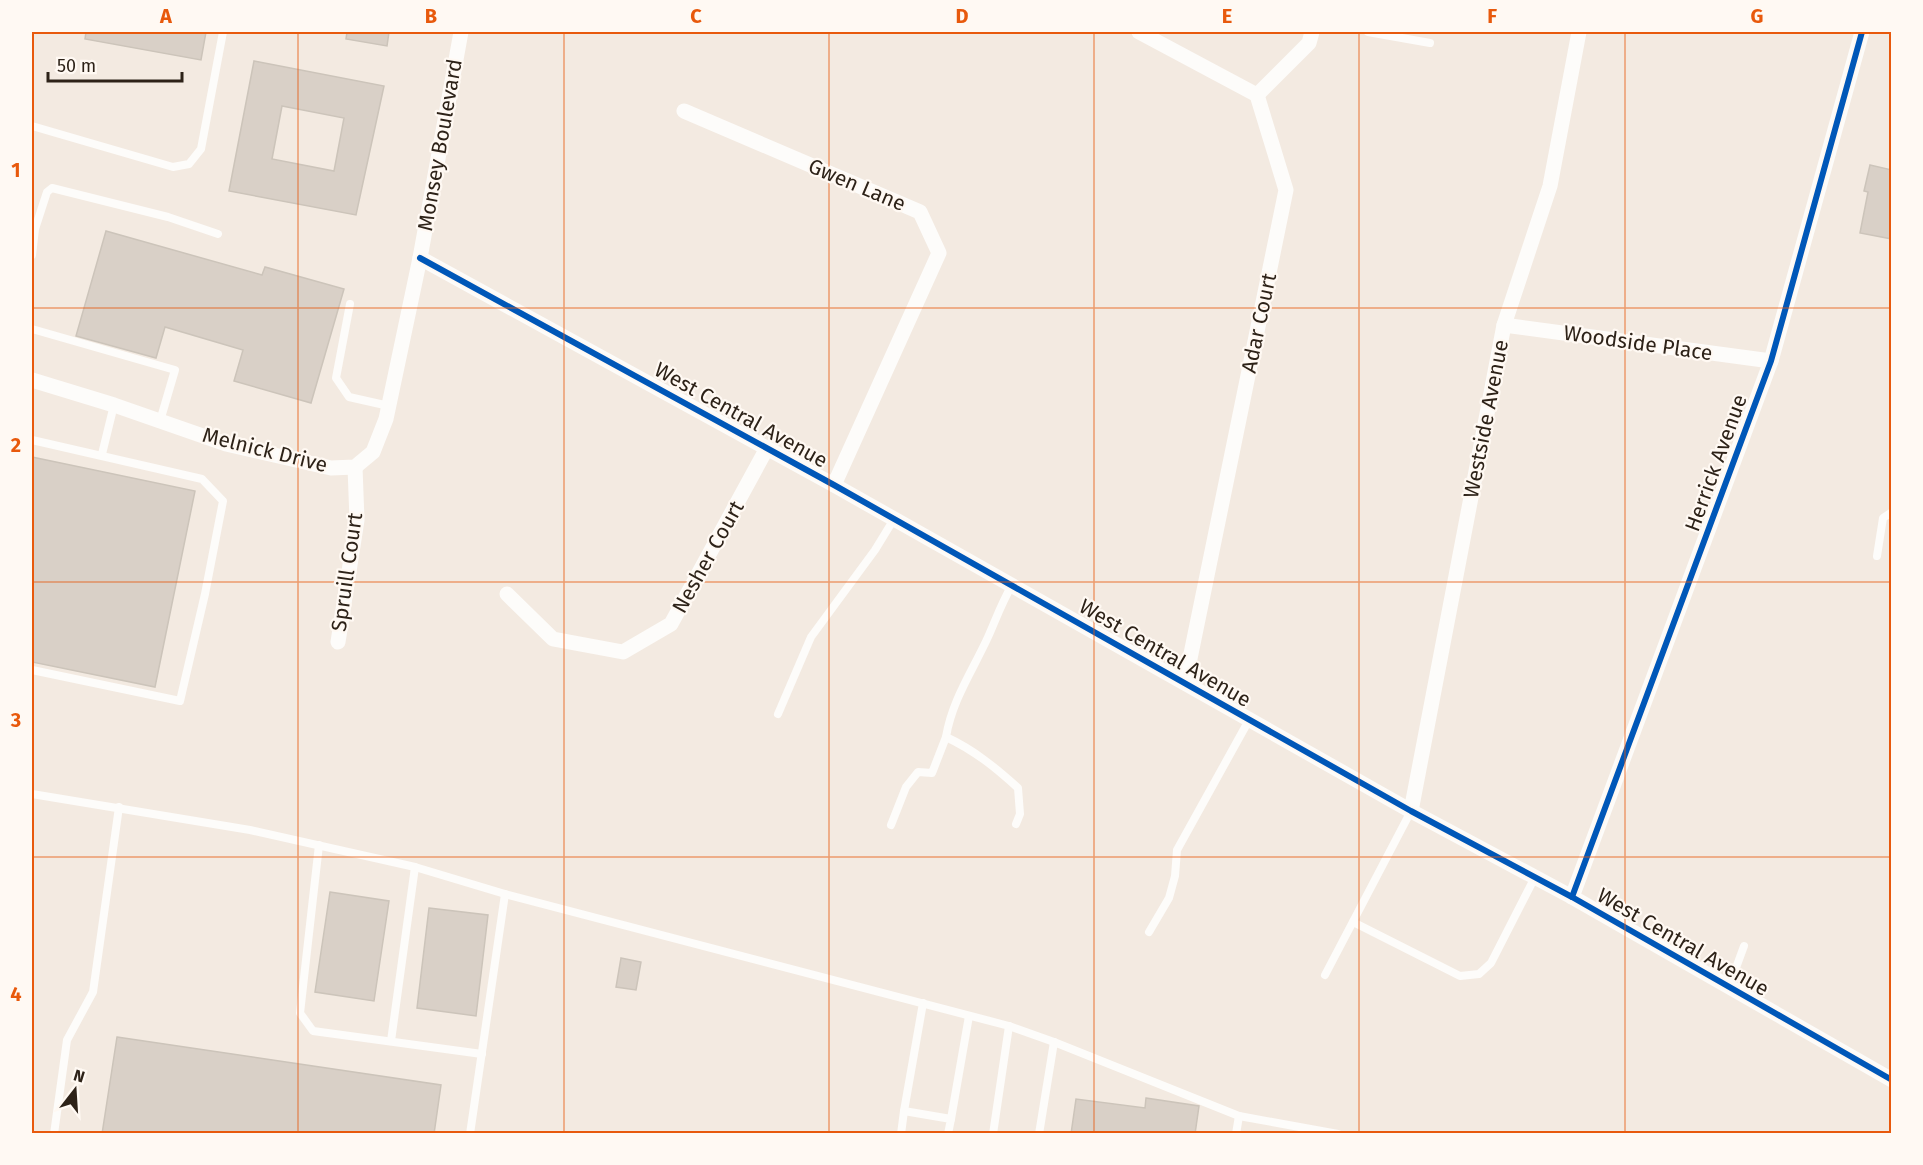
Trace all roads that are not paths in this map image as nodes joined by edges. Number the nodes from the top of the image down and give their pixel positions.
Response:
1 (223, 32) edge
2 (461, 32) edge
3 (1139, 32) edge
4 (1312, 32) edge
5 (1368, 32) edge
6 (1579, 32) edge
7 (1862, 32) edge
8 (1430, 43) dead end
9 (1257, 96) junction
10 (684, 111) dead end
11 (32, 126) edge
12 (218, 234) dead end
13 (32, 255) edge
14 (420, 258) junction
15 (350, 304) dead end
16 (1504, 325) junction
17 (32, 329) edge
18 (1771, 361) junction
19 (32, 380) edge
20 (114, 405) junction
21 (389, 406) junction
22 (160, 421) junction
23 (32, 440) edge
24 (767, 448) junction
25 (102, 454) junction
26 (355, 467) junction
27 (834, 485) junction
28 (1892, 512) edge
29 (894, 519) junction
30 (1876, 556) dead end
31 (1012, 585) junction
32 (507, 594) dead end
33 (338, 642) dead end
34 (32, 670) edge
35 (1185, 683) junction
36 (778, 714) dead end
37 (1249, 720) junction
38 (946, 737) junction
39 (32, 794) edge
40 (119, 807) junction
41 (1411, 811) junction
42 (1016, 824) dead end
43 (891, 825) dead end
44 (320, 845) junction
45 (416, 867) junction
46 (1535, 878) junction
47 (506, 894) junction
48 (1572, 897) junction
49 (1353, 922) junction
50 (1149, 932) dead end
51 (1744, 946) dead end
52 (1325, 975) dead end
53 (1729, 987) junction
54 (923, 1003) junction
55 (969, 1016) junction
56 (1009, 1026) junction
57 (391, 1041) junction
58 (1054, 1042) junction
59 (482, 1054) junction
60 (1892, 1080) edge
61 (904, 1111) junction
62 (1239, 1116) junction
63 (951, 1119) junction
64 (54, 1134) edge
65 (470, 1134) edge
66 (901, 1134) edge
67 (948, 1134) edge
68 (993, 1134) edge
69 (1039, 1134) edge
70 (1236, 1134) edge
71 (1338, 1134) edge

1 - 11 lane
2 - 14 street, Monsey Boulevard
3 - 9 street
4 - 9 street
5 - 8 lane
6 - 16 street, Westside Avenue
7 - 18 street, Herrick Avenue
9 - 35 street, Adar Court
10 - 27 street, Gwen Lane
12 - 13 lane
14 - 21 street, Melnick Drive
14 - 24 street, West Central Avenue
15 - 21 lane
16 - 18 street, Woodside Place
16 - 41 street, Westside Avenue
17 - 22 lane
18 - 48 street, Herrick Avenue
19 - 20 street, Melnick Drive
20 - 22 street, Melnick Drive
20 - 25 lane
21 - 26 street, Melnick Drive
22 - 26 street, Melnick Drive
23 - 25 lane
24 - 27 street, West Central Avenue
24 - 32 street, Nesher Court
25 - 34 lane
26 - 33 street, Spruill Court
27 - 29 street, West Central Avenue
28 - 30 lane
29 - 31 street, West Central Avenue
29 - 36 lane
31 - 35 street, West Central Avenue
31 - 38 lane
35 - 37 street, West Central Avenue
37 - 41 street, West Central Avenue
37 - 50 lane
38 - 42 lane
38 - 43 lane
39 - 40 lane
40 - 44 lane
40 - 64 lane
41 - 46 street, West Central Avenue
41 - 49 lane
44 - 45 lane
44 - 57 lane
45 - 47 lane
45 - 57 lane
46 - 48 street, West Central Avenue
46 - 49 lane
47 - 54 lane
47 - 59 lane
48 - 53 street, West Central Avenue
49 - 52 lane
51 - 53 lane
53 - 60 street, West Central Avenue
54 - 55 lane
54 - 61 lane
55 - 56 lane
55 - 63 lane
56 - 58 lane
56 - 68 lane
57 - 59 lane
58 - 62 lane
58 - 69 lane
59 - 65 lane
61 - 63 lane
61 - 66 lane
62 - 70 lane
62 - 71 lane
63 - 67 lane

